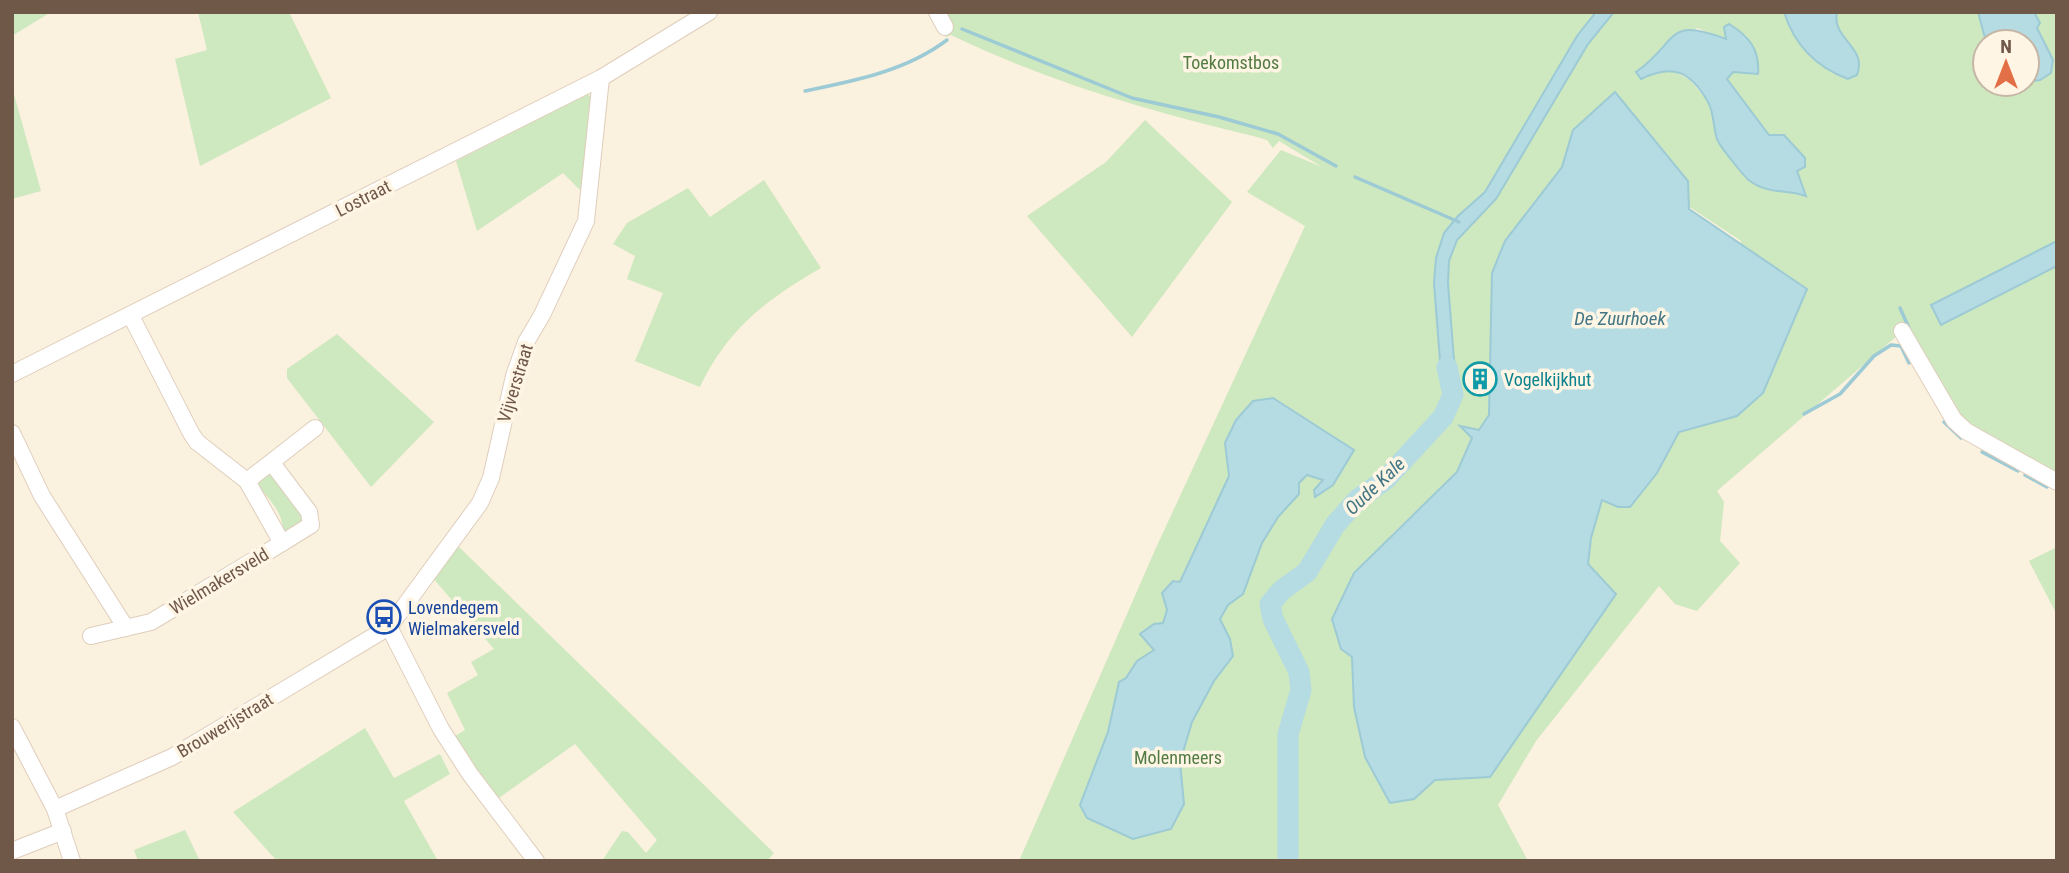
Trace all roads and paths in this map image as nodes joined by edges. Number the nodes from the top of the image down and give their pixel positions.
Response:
1 (709, 12) edge
2 (601, 78) junction
3 (131, 316) junction
4 (1902, 331) dead end
5 (12, 374) edge
6 (315, 428) dead end
7 (12, 433) edge
8 (272, 463) junction
9 (247, 481) junction
10 (2057, 482) edge
11 (282, 542) junction
12 (389, 627) junction
13 (126, 628) junction
14 (90, 636) dead end
15 (12, 727) edge
16 (55, 809) junction
17 (63, 831) junction
18 (12, 851) edge
19 (72, 861) edge
20 (536, 861) edge

1 - 2 street, Lostraat
2 - 3 street, Lostraat
2 - 12 street, Vijverstraat
3 - 5 street, Lostraat
3 - 9 street, Wielmakersveld
4 - 10 street
6 - 8 street
7 - 13 street
8 - 9 street
8 - 11 street
9 - 11 street, Wielmakersveld
11 - 13 street, Wielmakersveld
12 - 16 street, Brouwerijstraat
12 - 20 street
13 - 14 street, Wielmakersveld
15 - 16 street
16 - 17 street
17 - 18 street
17 - 19 street

